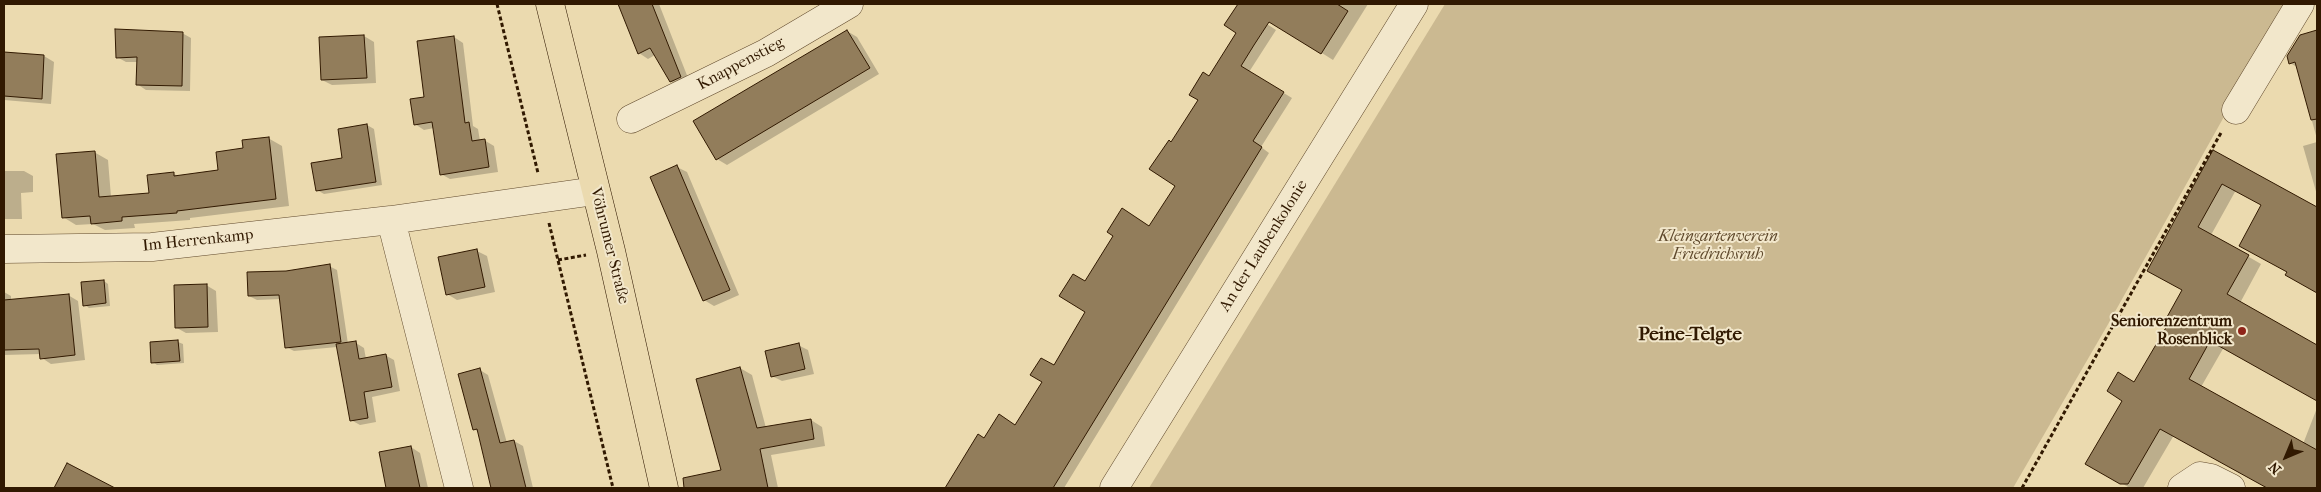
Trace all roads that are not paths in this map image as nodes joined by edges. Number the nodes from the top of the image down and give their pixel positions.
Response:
1 (550, 4) edge
2 (849, 4) edge
3 (1414, 4) edge
4 (2300, 4) edge
5 (2236, 110) road end
6 (631, 119) dead end
7 (595, 191) junction
8 (391, 220) junction
9 (4, 249) edge
10 (459, 488) edge
11 (664, 488) edge
12 (1114, 488) edge
13 (2182, 488) edge
14 (2232, 488) edge

1 - 7 main road, Vöhrumer Straße
2 - 6 street, Knappenstieg
3 - 12 street, An der Laubenkolonie
4 - 5 street
7 - 8 street, Im Herrenkamp
7 - 11 main road, Vöhrumer Straße
8 - 9 street, Im Herrenkamp
8 - 10 street
13 - 14 street

